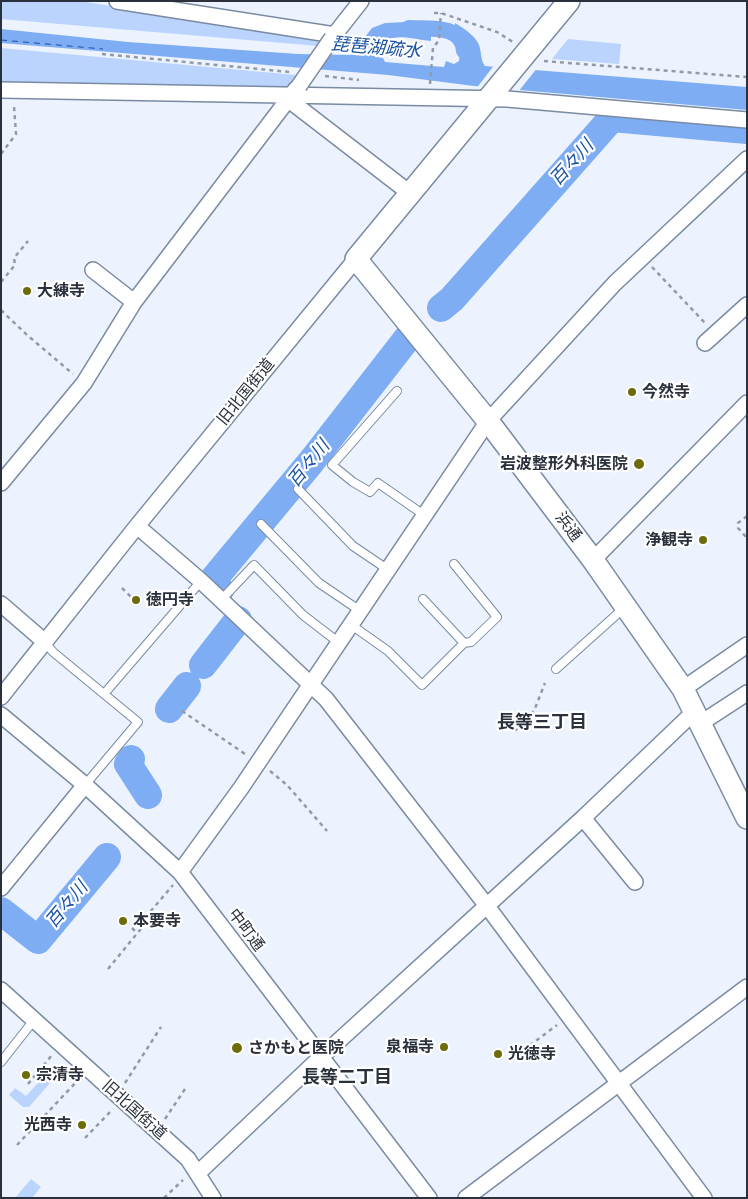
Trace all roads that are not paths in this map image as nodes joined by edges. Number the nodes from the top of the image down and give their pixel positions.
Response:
1 (117, 1) edge
2 (361, 1) edge
3 (569, 1) edge
4 (334, 37) junction
5 (295, 88) junction
6 (7, 90) edge
7 (493, 95) junction
8 (747, 120) edge
9 (747, 159) edge
10 (411, 194) junction
11 (356, 259) junction
12 (93, 270) dead end
13 (134, 302) junction
14 (747, 306) edge
15 (710, 338) road end
16 (397, 391) dead end
17 (747, 403) edge
18 (488, 421) junction
19 (1, 483) edge
20 (298, 489) dead end
21 (424, 515) junction
22 (261, 524) dead end
23 (137, 526) junction
24 (593, 560) junction
25 (454, 564) dead end
26 (387, 569) junction
27 (201, 581) junction
28 (423, 599) dead end
29 (221, 600) junction
30 (1, 604) edge
31 (626, 607) junction
32 (359, 610) junction
33 (350, 624) junction
34 (45, 642) junction
35 (338, 642) junction
36 (464, 643) junction
37 (747, 645) edge
38 (556, 669) dead end
39 (311, 683) junction
40 (683, 689) junction
41 (747, 693) edge
42 (104, 694) junction
43 (1, 697) edge
44 (1, 716) edge
45 (698, 717) junction
46 (85, 785) junction
47 (747, 817) edge
48 (583, 818) junction
49 (181, 873) junction
50 (636, 882) dead end
51 (1, 888) edge
52 (487, 906) junction
53 (747, 987) edge
54 (1, 990) edge
55 (34, 1020) junction
56 (321, 1057) junction
57 (1, 1062) edge
58 (618, 1083) junction
59 (197, 1171) junction
60 (212, 1198) edge
61 (429, 1198) edge
62 (466, 1198) edge
63 (704, 1198) edge

1 - 4 street
2 - 4 street
3 - 7 street, 旧北国街道
4 - 5 street, bridge
5 - 6 street
5 - 7 street
5 - 10 street
5 - 13 street
7 - 8 street
7 - 10 street, 旧北国街道
9 - 18 street
10 - 11 street, 旧北国街道
11 - 18 street, 浜通
11 - 23 street, 旧北国街道
12 - 13 street
13 - 19 street
14 - 15 street
16 - 21 lane
17 - 24 street
18 - 21 street
18 - 24 street, 浜通
20 - 26 lane
21 - 26 street
22 - 32 lane
23 - 27 street
23 - 34 street, 旧北国街道
24 - 31 street, 浜通
25 - 36 lane
26 - 32 street
27 - 29 street
27 - 42 lane
28 - 36 lane
29 - 35 lane
29 - 39 street
30 - 34 street
31 - 38 lane
31 - 40 street, 浜通
32 - 33 street
33 - 35 street
33 - 36 lane
34 - 42 lane
34 - 43 street, 旧北国街道
35 - 39 street
37 - 40 street
39 - 49 street
39 - 52 street
40 - 45 street, 浜通
41 - 45 street
42 - 46 lane
44 - 46 street, 中町通
45 - 47 street, 浜通
45 - 48 street
46 - 49 street, 中町通
46 - 51 street
48 - 50 street
48 - 52 street
49 - 56 street, 中町通
52 - 56 street
52 - 58 street
53 - 58 street
54 - 55 street, 旧北国街道
55 - 57 lane
55 - 59 street, 旧北国街道
56 - 59 street
56 - 61 street, 中町通
58 - 62 street
58 - 63 street
59 - 60 street, 旧北国街道

